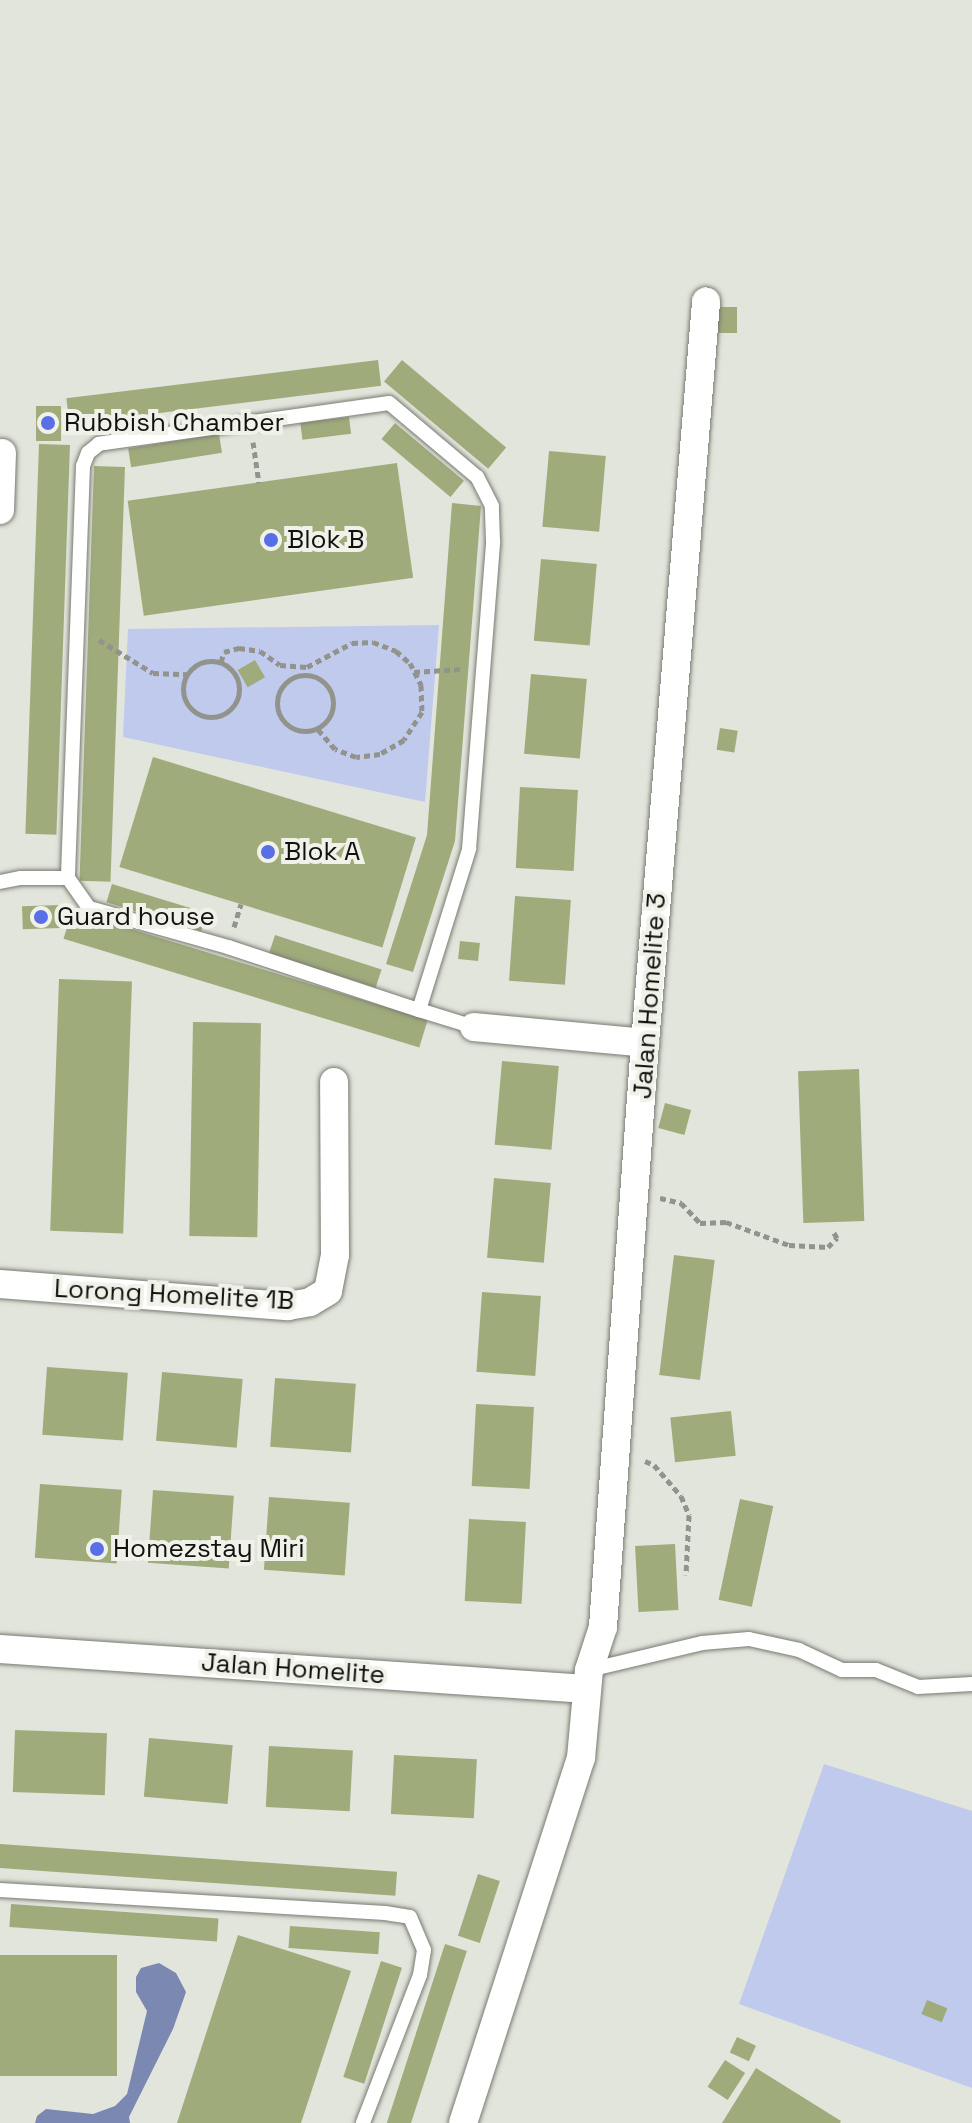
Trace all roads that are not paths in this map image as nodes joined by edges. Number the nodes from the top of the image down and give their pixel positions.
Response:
1 (706, 302) dead end
2 (2, 453) dead end
3 (0, 510) edge
4 (68, 878) junction
5 (0, 882) edge
6 (419, 1010) junction
7 (474, 1027) joint
8 (645, 1043) junction
9 (334, 1082) dead end
10 (0, 1284) edge
11 (0, 1649) edge
12 (588, 1680) junction
13 (972, 1684) edge
14 (0, 1890) edge
15 (363, 2123) edge
16 (463, 2123) edge

1 - 8 street, Jalan Homelite 3
2 - 3 street
4 - 5 lane
4 - 6 lane
4 - 6 lane
6 - 7 lane
7 - 8 street
8 - 12 street, Jalan Homelite 3
9 - 10 street, Lorong Homelite 1B
11 - 12 street, Jalan Homelite
12 - 13 lane
12 - 16 street, Jalan Homelite 3
14 - 15 lane

